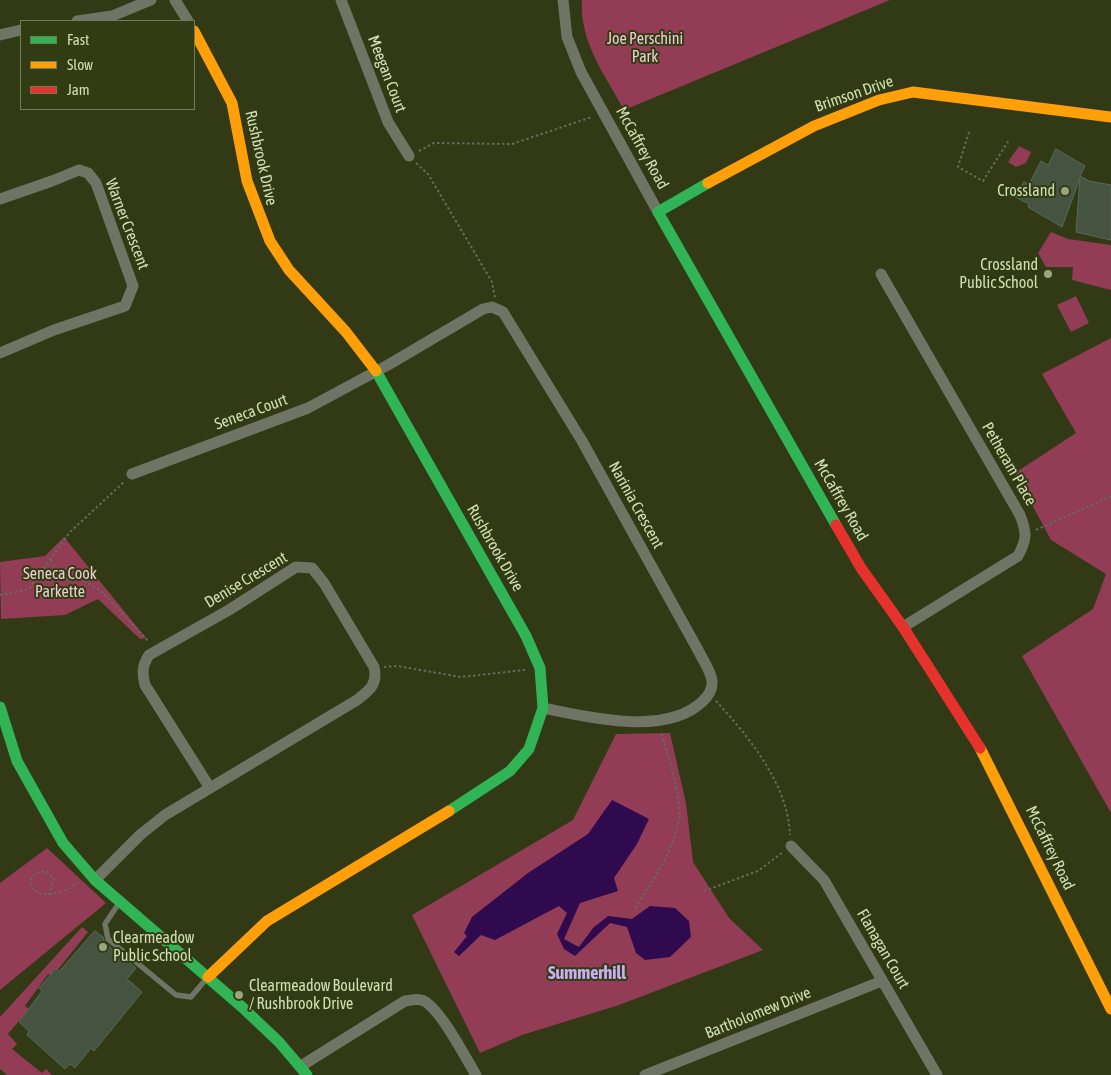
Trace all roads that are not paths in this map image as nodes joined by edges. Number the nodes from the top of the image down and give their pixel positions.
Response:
1 (151, 0) edge
2 (175, 0) edge
3 (341, 0) edge
4 (563, 0) edge
5 (84, 20) edge
6 (187, 20) edge
7 (20, 30) edge
8 (195, 33) edge
9 (0, 35) edge
10 (1111, 116) edge
11 (410, 156) road end
12 (0, 199) edge
13 (658, 212) junction
14 (881, 274) dead end
15 (0, 353) edge
16 (376, 372) junction
17 (132, 474) road end
18 (903, 627) junction
19 (0, 707) edge
20 (543, 708) junction
21 (210, 788) junction
22 (791, 846) road end
23 (95, 880) junction
24 (120, 902) junction
25 (208, 977) junction
26 (882, 981) junction
27 (1111, 1008) edge
28 (304, 1070) edge
29 (476, 1075) edge
30 (645, 1075) edge
31 (937, 1075) edge

1 - 5 street
2 - 6 street
3 - 11 street, Meegan Court
4 - 13 street, McCaffrey Road
7 - 9 street
8 - 16 street, Rushbrook Drive
10 - 13 street, Brimson Drive
12 - 15 street, Warner Crescent
13 - 18 street, McCaffrey Road
14 - 18 street, Petheram Place
16 - 17 street, Seneca Court
16 - 20 street, Rushbrook Drive
16 - 20 street, Narinia Crescent
18 - 27 street, McCaffrey Road
19 - 23 street
20 - 25 street, Rushbrook Drive
21 - 21 street, Denise Crescent
21 - 23 street
22 - 26 street, Flanagan Court
23 - 24 street
24 - 25 street
24 - 25 lane
25 - 28 street
26 - 30 street, Bartholomew Drive
26 - 31 street, Flanagan Court
28 - 29 street

